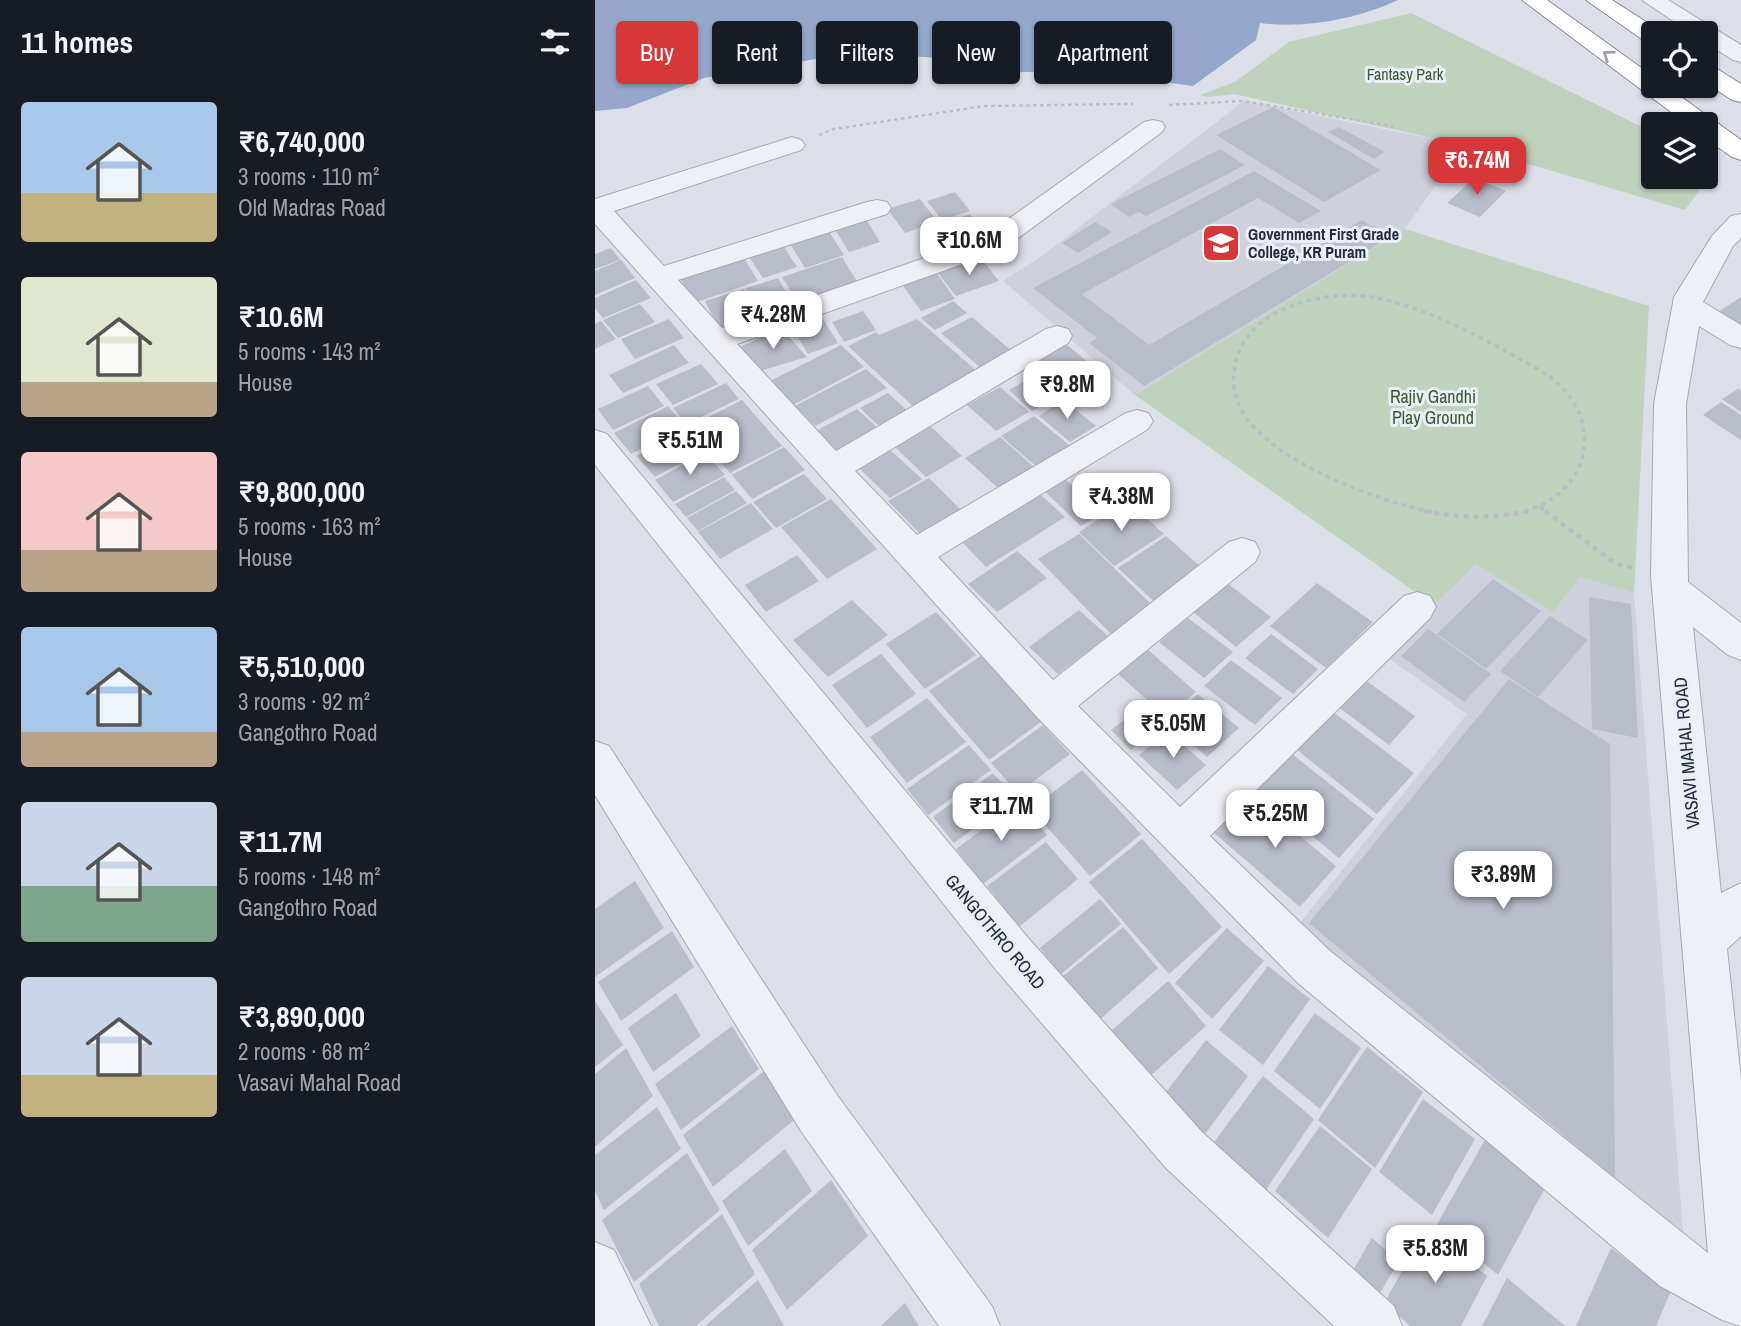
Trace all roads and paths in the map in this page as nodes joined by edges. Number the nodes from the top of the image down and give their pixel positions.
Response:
1 (1533, 0) edge
2 (1597, 0) edge
3 (1653, 0) edge
4 (1641, 29) edge
5 (1739, 51) edge
6 (1718, 80) edge
7 (1741, 95) edge
8 (1152, 112) junction
9 (1687, 112) edge
10 (1397, 127) dead end
11 (1718, 135) edge
12 (792, 145) joint
13 (1741, 152) edge
14 (595, 208) edge
15 (877, 208) dead end
16 (1741, 222) edge
17 (658, 277) junction
18 (1687, 306) junction
19 (1057, 336) dead end
20 (1741, 338) edge
21 (715, 341) junction
22 (1137, 421) dead end
23 (595, 442) edge
24 (832, 469) junction
25 (1540, 506) junction
26 (1243, 552) dead end
27 (914, 554) junction
28 (1670, 583) junction
29 (1417, 607) dead end
30 (1739, 639) edge
31 (1051, 705) junction
32 (595, 759) edge
33 (1180, 836) junction
34 (1741, 905) edge
35 (1705, 939) junction
36 (595, 1269) edge
37 (1740, 1290) edge
38 (623, 1326) edge
39 (972, 1326) edge
40 (1374, 1326) edge

9 -> 1 highway
2 - 4 highway
3 - 5 street
6 - 7 highway
8 - 10 path
8 - 12 path
8 - 21 street
11 - 13 highway
12 - 14 street
14 - 17 street
15 - 17 street
16 - 18 street, VASAVI MAHAL ROAD
17 - 21 street
18 - 20 street
18 - 28 street, VASAVI MAHAL ROAD
19 - 24 street
21 - 24 street
22 - 27 street
23 - 40 street, GANGOTHRO ROAD
24 - 27 street
25 - 25 path
25 - 28 path
26 - 31 street
27 - 31 street
28 - 30 street
28 - 35 street, VASAVI MAHAL ROAD
29 - 33 street
31 - 33 street
32 - 39 street
33 - 37 street
34 - 35 street
35 - 37 street, VASAVI MAHAL ROAD
36 - 38 street

